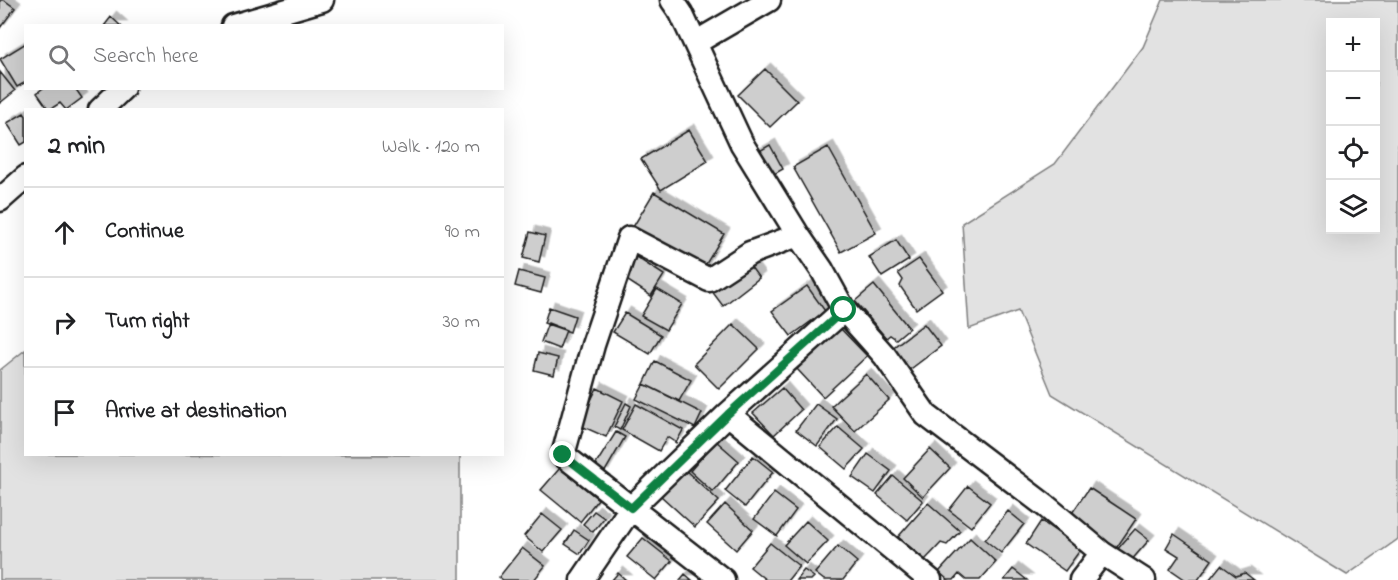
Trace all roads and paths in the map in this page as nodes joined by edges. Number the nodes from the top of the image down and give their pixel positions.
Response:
1 (322, 0) edge
2 (672, 0) edge
3 (769, 0) edge
4 (240, 24) edge
5 (695, 43) junction
6 (121, 90) edge
7 (102, 108) edge
8 (798, 235) junction
9 (844, 310) junction
10 (728, 414) junction
11 (631, 508) junction
12 (1102, 553) junction
13 (582, 580) edge
14 (723, 580) edge
15 (930, 580) edge
16 (1081, 580) edge
17 (1143, 580) edge

1 - 4 street
2 - 5 street
3 - 5 street
5 - 8 street
6 - 7 street
8 - 9 street
8 - 11 street
9 - 10 street
9 - 12 street
10 - 11 street
10 - 15 street
11 - 13 street
11 - 14 street
12 - 16 street
12 - 17 street

